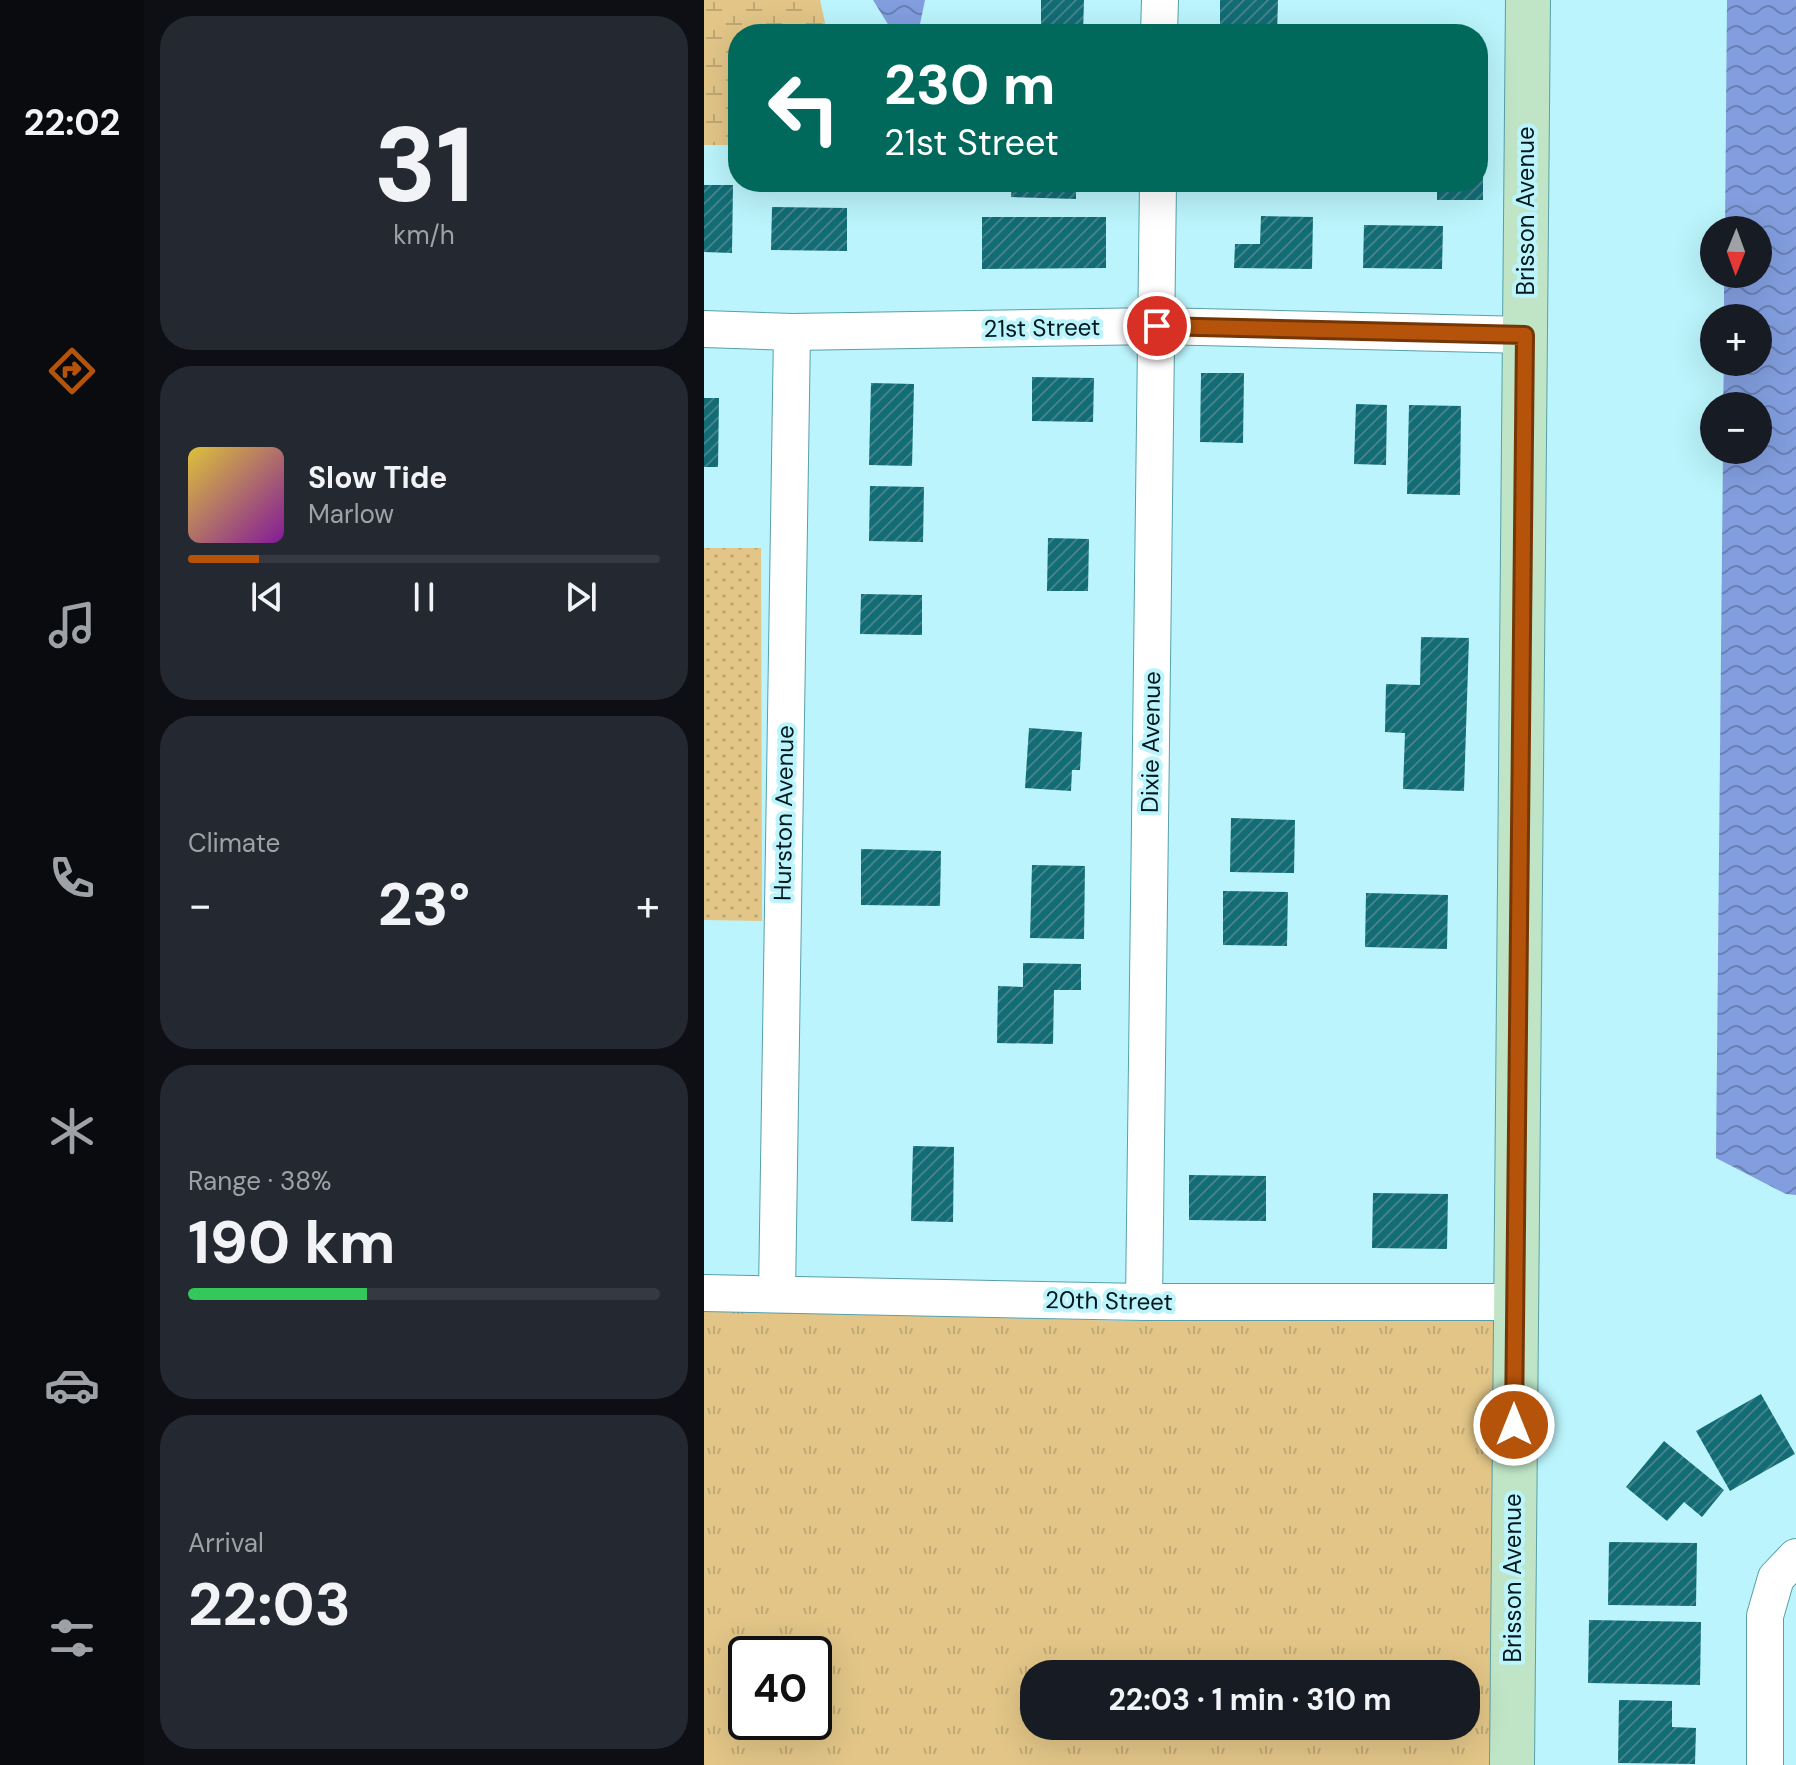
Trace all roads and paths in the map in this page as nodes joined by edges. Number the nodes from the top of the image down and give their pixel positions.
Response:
1 (1160, 0) edge
2 (1528, 0) edge
3 (1159, 24) edge
4 (1158, 192) edge
5 (1157, 326) junction
6 (704, 329) edge
7 (792, 332) junction
8 (1525, 335) junction
9 (704, 1293) edge
10 (777, 1294) junction
11 (1144, 1302) junction
12 (1515, 1302) junction
13 (1796, 1557) edge
14 (1512, 1765) edge
15 (1765, 1765) edge

1 - 3 street
2 - 8 street, Brisson Avenue
4 - 5 street, Dixie Avenue
5 - 7 street, 21st Street
5 - 8 street, 21st Street
5 - 11 street, Dixie Avenue
6 - 7 street, 21st Street
7 - 10 street, Hurston Avenue
8 - 12 street, Brisson Avenue
9 - 10 street, 20th Street
10 - 11 street, 20th Street
11 - 12 street, 20th Street
12 - 14 street, Brisson Avenue
13 - 15 street

